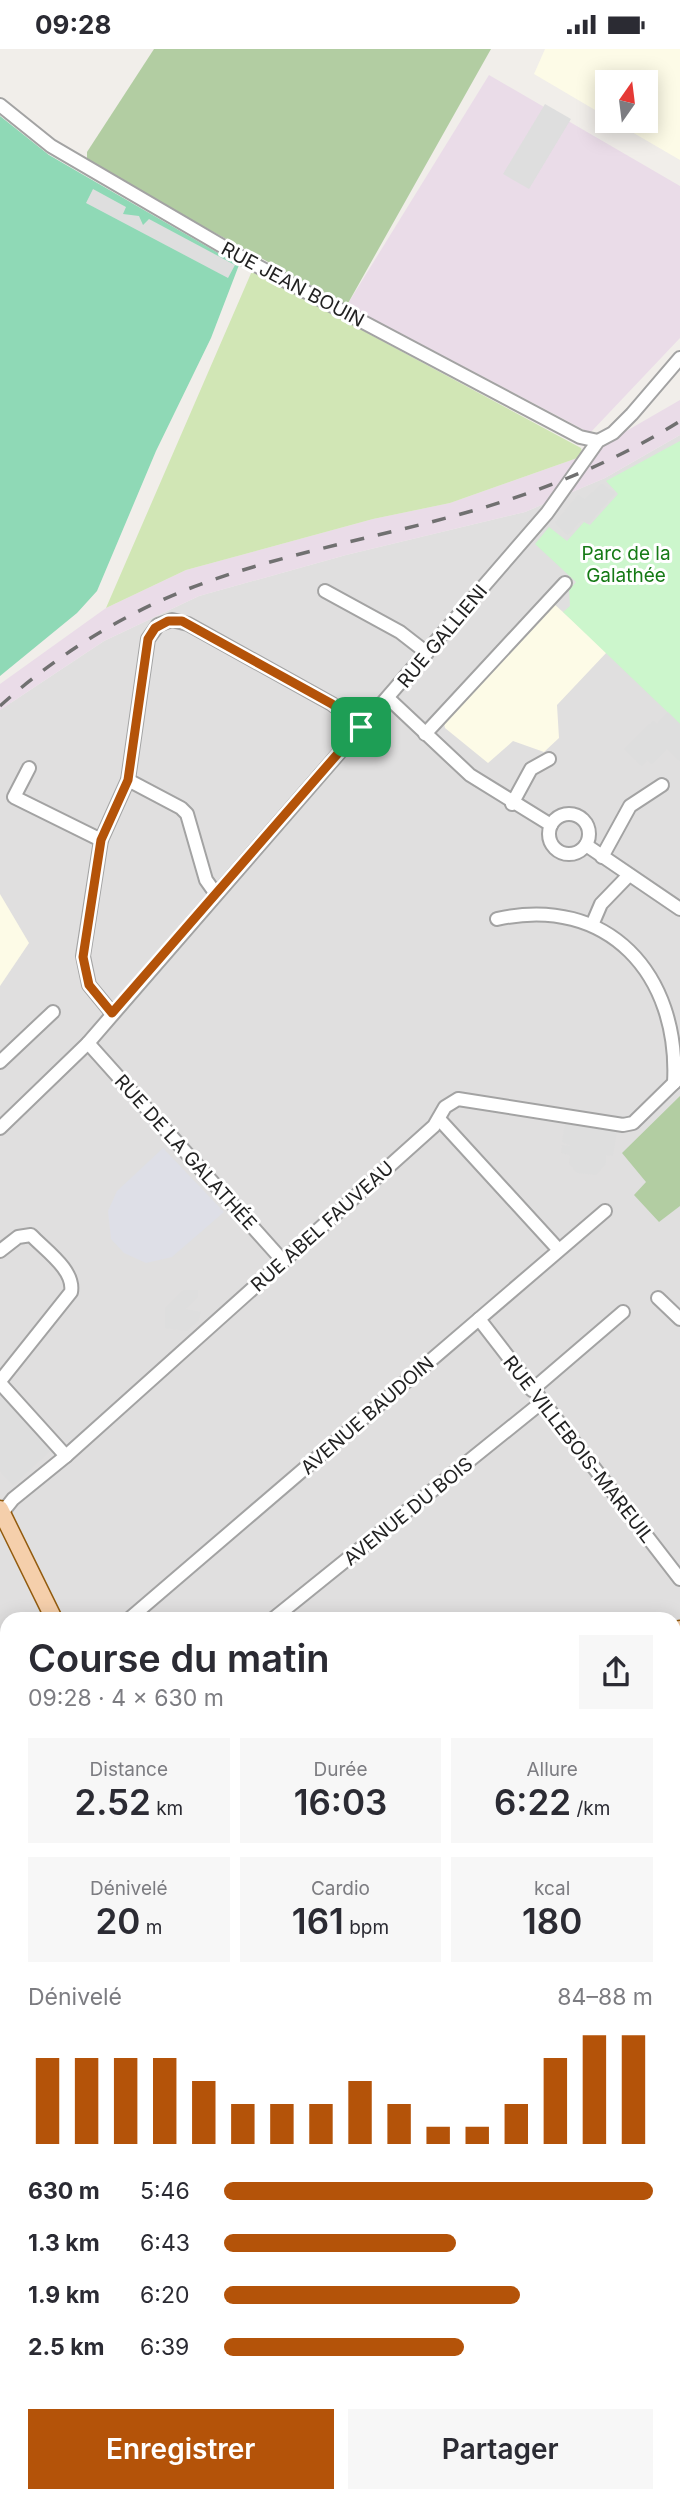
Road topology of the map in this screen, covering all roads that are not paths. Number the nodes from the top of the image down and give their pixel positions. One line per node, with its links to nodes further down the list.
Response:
1 (0, 105): 3 (street, RUE JEAN BOUIN)
2 (680, 358): 3 (street, RUE GALLIENI)
3 (598, 441): 6 (street, RUE GALLIENI)
4 (565, 583): 9 (street)
5 (326, 591): 6 (street)
6 (427, 653): 7 (street, RUE GALLIENI)
7 (388, 698): 8 (street, RUE GALLIENI); 9 (street)
8 (361, 727): 12 (street); 20 (street, RUE GALLIENI)
9 (425, 734): 14 (street)
10 (550, 759): 14 (street)
11 (29, 768): 16 (street)
12 (128, 780): 16 (street); 20 (street)
13 (662, 785): 18 (street)
14 (513, 804): 15 (street)
15 (551, 825): 17 (street); 17 (street)
16 (101, 840): 25 (street)
17 (586, 845): 18 (street)
18 (602, 857): 19 (street)
19 (629, 875): 21 (street); 23 (street)
20 (216, 894): 25 (street, RUE GALLIENI)
21 (679, 905)
22 (497, 919): 23 (street)
23 (592, 925): 28 (street)
24 (53, 1012): 27 (street)
25 (112, 1013): 26 (street, RUE GALLIENI)
26 (88, 1043): 30 (street, RUE GALLIENI); 34 (street, RUE DE LA GALATHÉE)
27 (0, 1062)
28 (677, 1080): 29 (street, RUE ABEL FAUVEAU)
29 (439, 1119): 32 (street); 34 (street, RUE ABEL FAUVEAU)
30 (0, 1128)
31 (605, 1211): 32 (street, AVENUE BAUDOIN)
32 (558, 1249): 37 (street, AVENUE BAUDOIN)
33 (0, 1251): 39 (street)
34 (283, 1261): 42 (street, RUE ABEL FAUVEAU)
35 (658, 1298): 38 (street)
36 (623, 1312): 40 (street)
37 (479, 1319): 40 (street, RUE VILLEBOIS-MAREUIL); 46 (street, AVENUE BAUDOIN)
38 (680, 1319)
39 (0, 1382): 42 (street)
40 (532, 1390): 41 (street, RUE VILLEBOIS-MAREUIL)
41 (542, 1402): 44 (street, RUE VILLEBOIS-MAREUIL); 47 (street, AVENUE DU BOIS)
42 (66, 1456): 43 (street, RUE ABEL FAUVEAU)
43 (0, 1512): 45 (main road)
44 (680, 1579)
45 (50, 1612)
46 (137, 1612)
47 (282, 1612)

